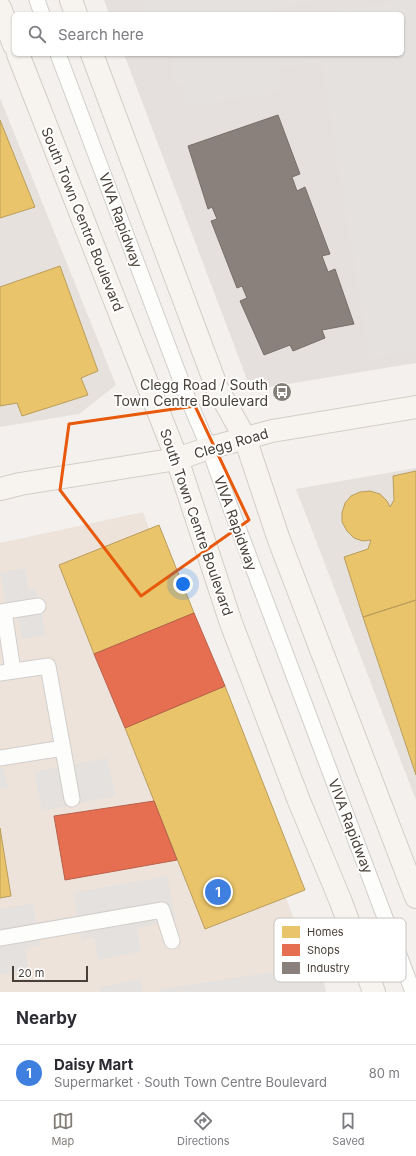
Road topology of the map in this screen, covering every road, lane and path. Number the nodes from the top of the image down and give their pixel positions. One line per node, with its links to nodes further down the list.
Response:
1 (37, 0): 4 (lane)
2 (71, 0): 5 (main road)
3 (0, 8): 6 (main road)
4 (41, 12)
5 (75, 12)
6 (12, 40)
7 (19, 56): 13 (main road, South Town Centre Boulevard)
8 (59, 56): 12 (lane, VIVA Rapidway)
9 (93, 56): 11 (main road)
10 (416, 407): 11 (main road, Clegg Road)
11 (245, 438): 12 (main road, Clegg Road); 21 (main road)
12 (209, 448): 13 (main road, Clegg Road); 23 (lane, VIVA Rapidway)
13 (177, 459): 14 (main road, Clegg Road); 22 (main road, South Town Centre Boulevard)
14 (0, 489)
15 (38, 606): 16 (lane)
16 (2, 612): 17 (lane)
17 (7, 672): 18 (lane)
18 (63, 748): 19 (lane); 20 (lane)
19 (0, 758)
20 (72, 799)
21 (416, 897)
22 (347, 918)
23 (385, 918)
24 (0, 938): 25 (lane)
25 (172, 941)
26 (406, 973): 29 (lane, VIVA Rapidway)
27 (370, 982): 28 (main road, South Town Centre Boulevard)
28 (374, 992)
29 (413, 992)

